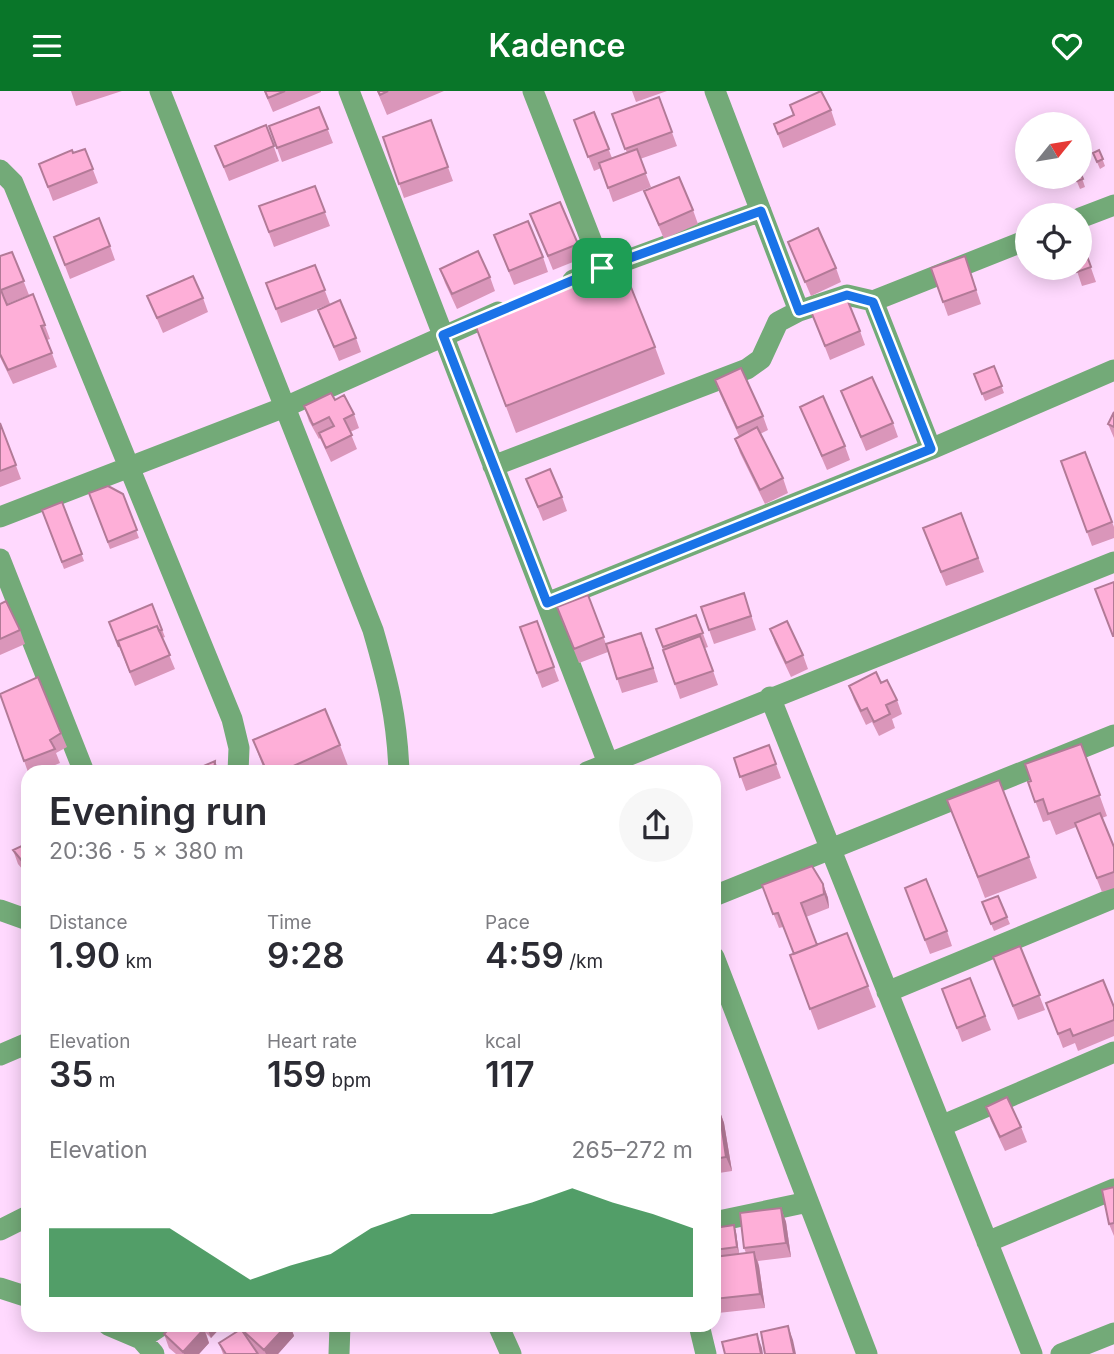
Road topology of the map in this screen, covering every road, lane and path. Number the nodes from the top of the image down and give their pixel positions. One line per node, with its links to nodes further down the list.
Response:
1 (160, 91): 17 (street)
2 (349, 91): 15 (street)
3 (533, 91): 10 (street)
4 (715, 91): 7 (street)
5 (0, 170): 19 (street)
6 (1114, 205): 8 (street)
7 (761, 211): 10 (street); 14 (street)
8 (1092, 213)
9 (1015, 245): 12 (street)
10 (602, 268): 11 (street)
11 (553, 288)
12 (873, 302): 14 (street); 18 (street)
13 (516, 304): 15 (street)
14 (799, 311): 20 (street)
15 (443, 335): 17 (street); 20 (street)
16 (1114, 370): 18 (street)
17 (285, 407): 19 (street); 30 (street)
18 (931, 449): 24 (street)
19 (129, 466): 21 (street); 29 (street)
20 (493, 466): 24 (street)
21 (0, 517)
22 (0, 559): 28 (street)
23 (1114, 562): 25 (street)
24 (547, 603): 27 (street)
25 (770, 697): 27 (street); 32 (street)
26 (1114, 735): 32 (street)
27 (608, 763): 31 (street)
28 (81, 765)
29 (238, 765)
30 (398, 765)
31 (603, 765)
32 (830, 850): 33 (street); 38 (street)
33 (721, 893)
34 (1114, 898): 38 (street)
35 (0, 910): 36 (street)
36 (21, 918)
37 (721, 975): 44 (street)
38 (887, 992): 42 (street)
39 (21, 1046): 41 (street)
40 (1114, 1052): 42 (street)
41 (0, 1055)
42 (941, 1126): 48 (street)
43 (1114, 1189): 48 (street)
44 (808, 1202): 46 (street); 61 (street)
45 (21, 1220): 47 (street)
46 (721, 1221)
47 (0, 1230)
48 (987, 1242): 62 (street)
49 (0, 1288): 50 (street)
50 (21, 1295)
51 (121, 1332): 57 (street)
52 (158, 1332): 57 (street)
53 (340, 1332): 58 (street)
54 (501, 1332): 59 (street)
55 (701, 1332): 60 (street)
56 (1114, 1333): 63 (street)
57 (148, 1347)
58 (339, 1354)
59 (511, 1354)
60 (706, 1354)
61 (867, 1354)
62 (1032, 1354)
63 (1061, 1354)

